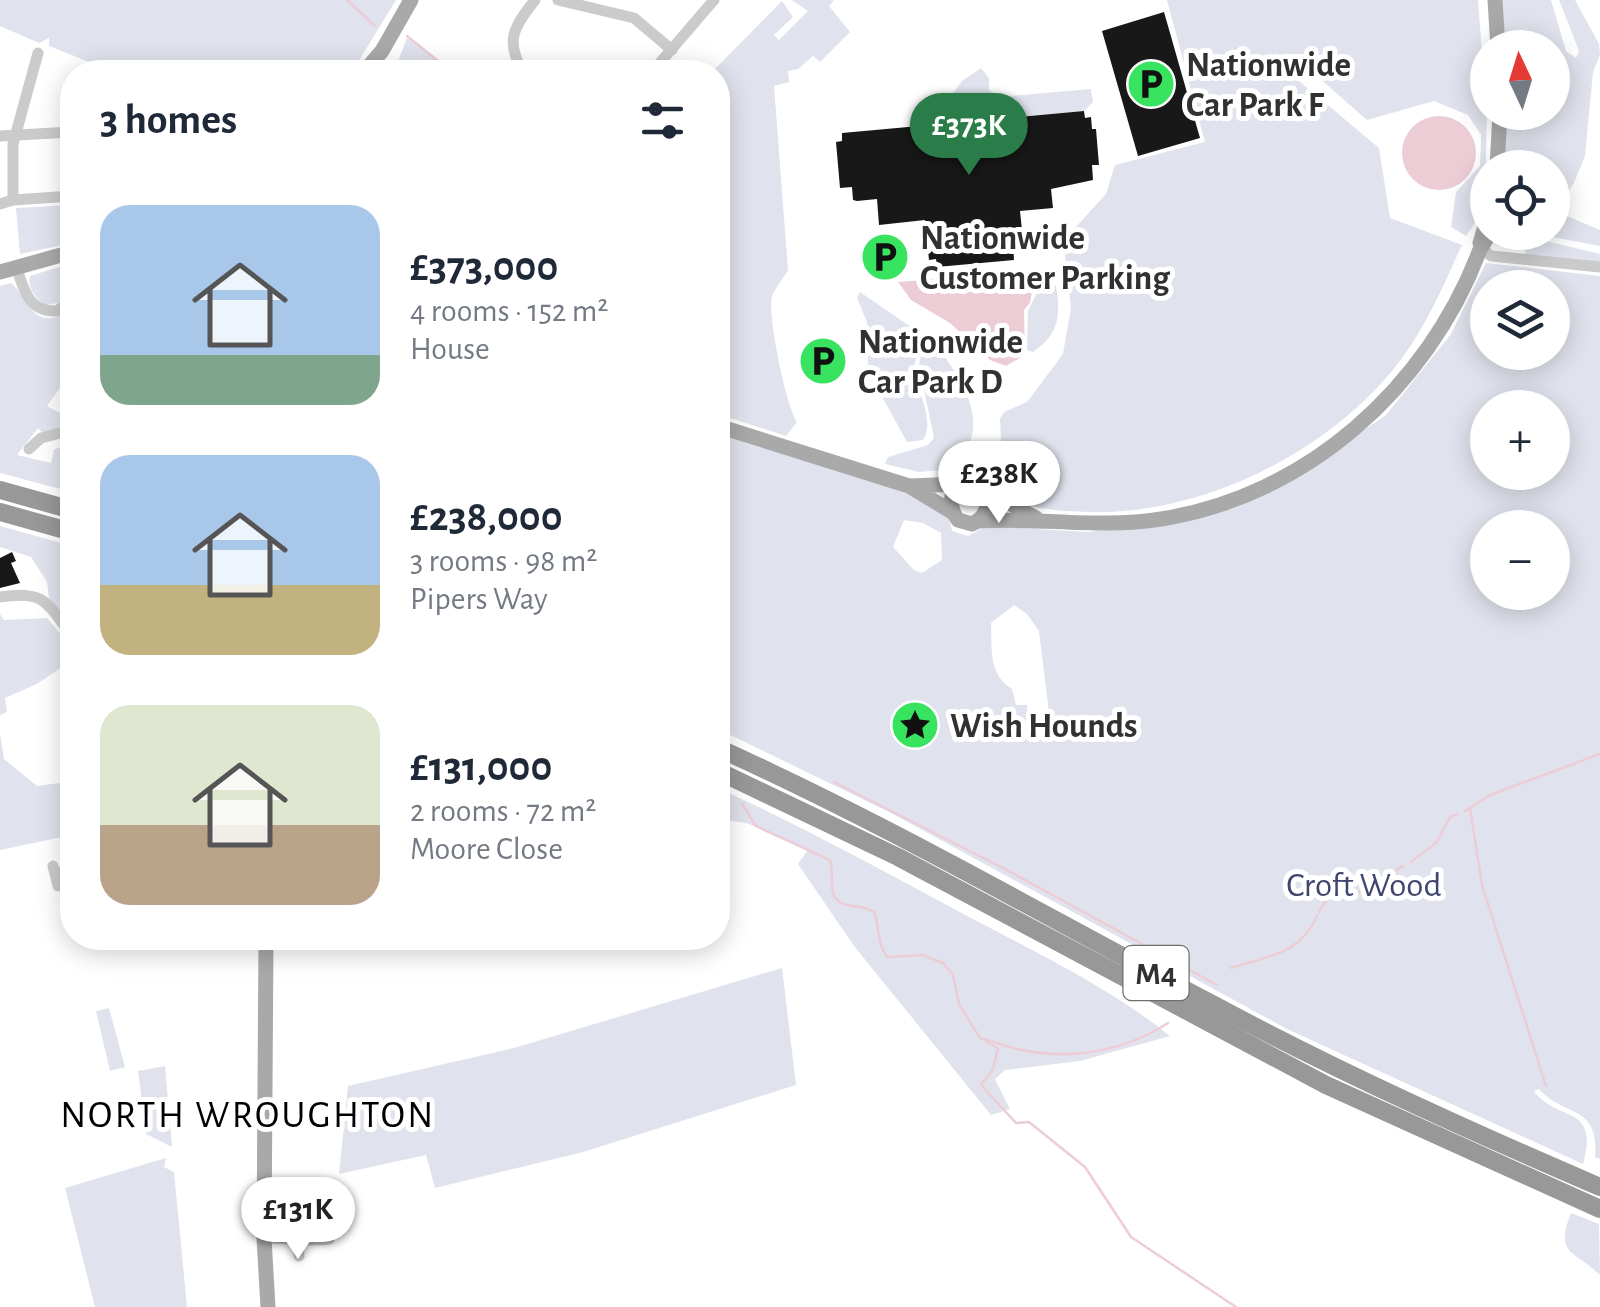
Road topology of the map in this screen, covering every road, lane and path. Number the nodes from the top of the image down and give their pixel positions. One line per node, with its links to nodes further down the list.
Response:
1 (411, 0): 9 (main road)
2 (536, 0): 10 (street)
3 (558, 0): 7 (street)
4 (714, 0): 7 (street)
5 (1496, 0): 6 (main road)
6 (1497, 30)
7 (672, 50): 11 (street)
8 (38, 53): 13 (street)
9 (382, 60)
10 (517, 60)
11 (663, 60)
12 (60, 133): 13 (street)
13 (14, 135): 14 (street); 16 (street)
14 (0, 136)
15 (60, 197): 16 (street)
16 (14, 200): 17 (street)
17 (0, 204)
18 (1481, 250): 34 (main road)
19 (1489, 250): 21 (street)
20 (60, 255): 22 (main road)
21 (1600, 267)
22 (8, 269): 23 (street)
23 (60, 309)
24 (730, 430): 28 (main road)
25 (60, 433): 26 (street)
26 (29, 449)
27 (961, 484): 28 (main road); 29 (main road); 33 (main road)
28 (909, 486): 33 (main road)
29 (984, 489): 34 (main road); 35 (main road)
30 (0, 490): 31 (highway)
31 (60, 507)
32 (0, 512): 36 (highway)
33 (952, 512): 35 (main road)
34 (1040, 520): 35 (main road)
35 (978, 521)
36 (60, 529)
37 (0, 597): 38 (street)
38 (60, 621)
39 (730, 754): 44 (highway, M4)
40 (730, 777): 45 (highway, M4)
41 (60, 874): 42 (street)
42 (55, 876)
43 (266, 950): 47 (main road)
44 (1600, 1187)
45 (1600, 1210)
46 (294, 1216): 48 (street)
47 (264, 1238): 48 (street); 51 (main road)
48 (294, 1239): 49 (street); 50 (street)
49 (328, 1239)
50 (299, 1256)
51 (268, 1307)

